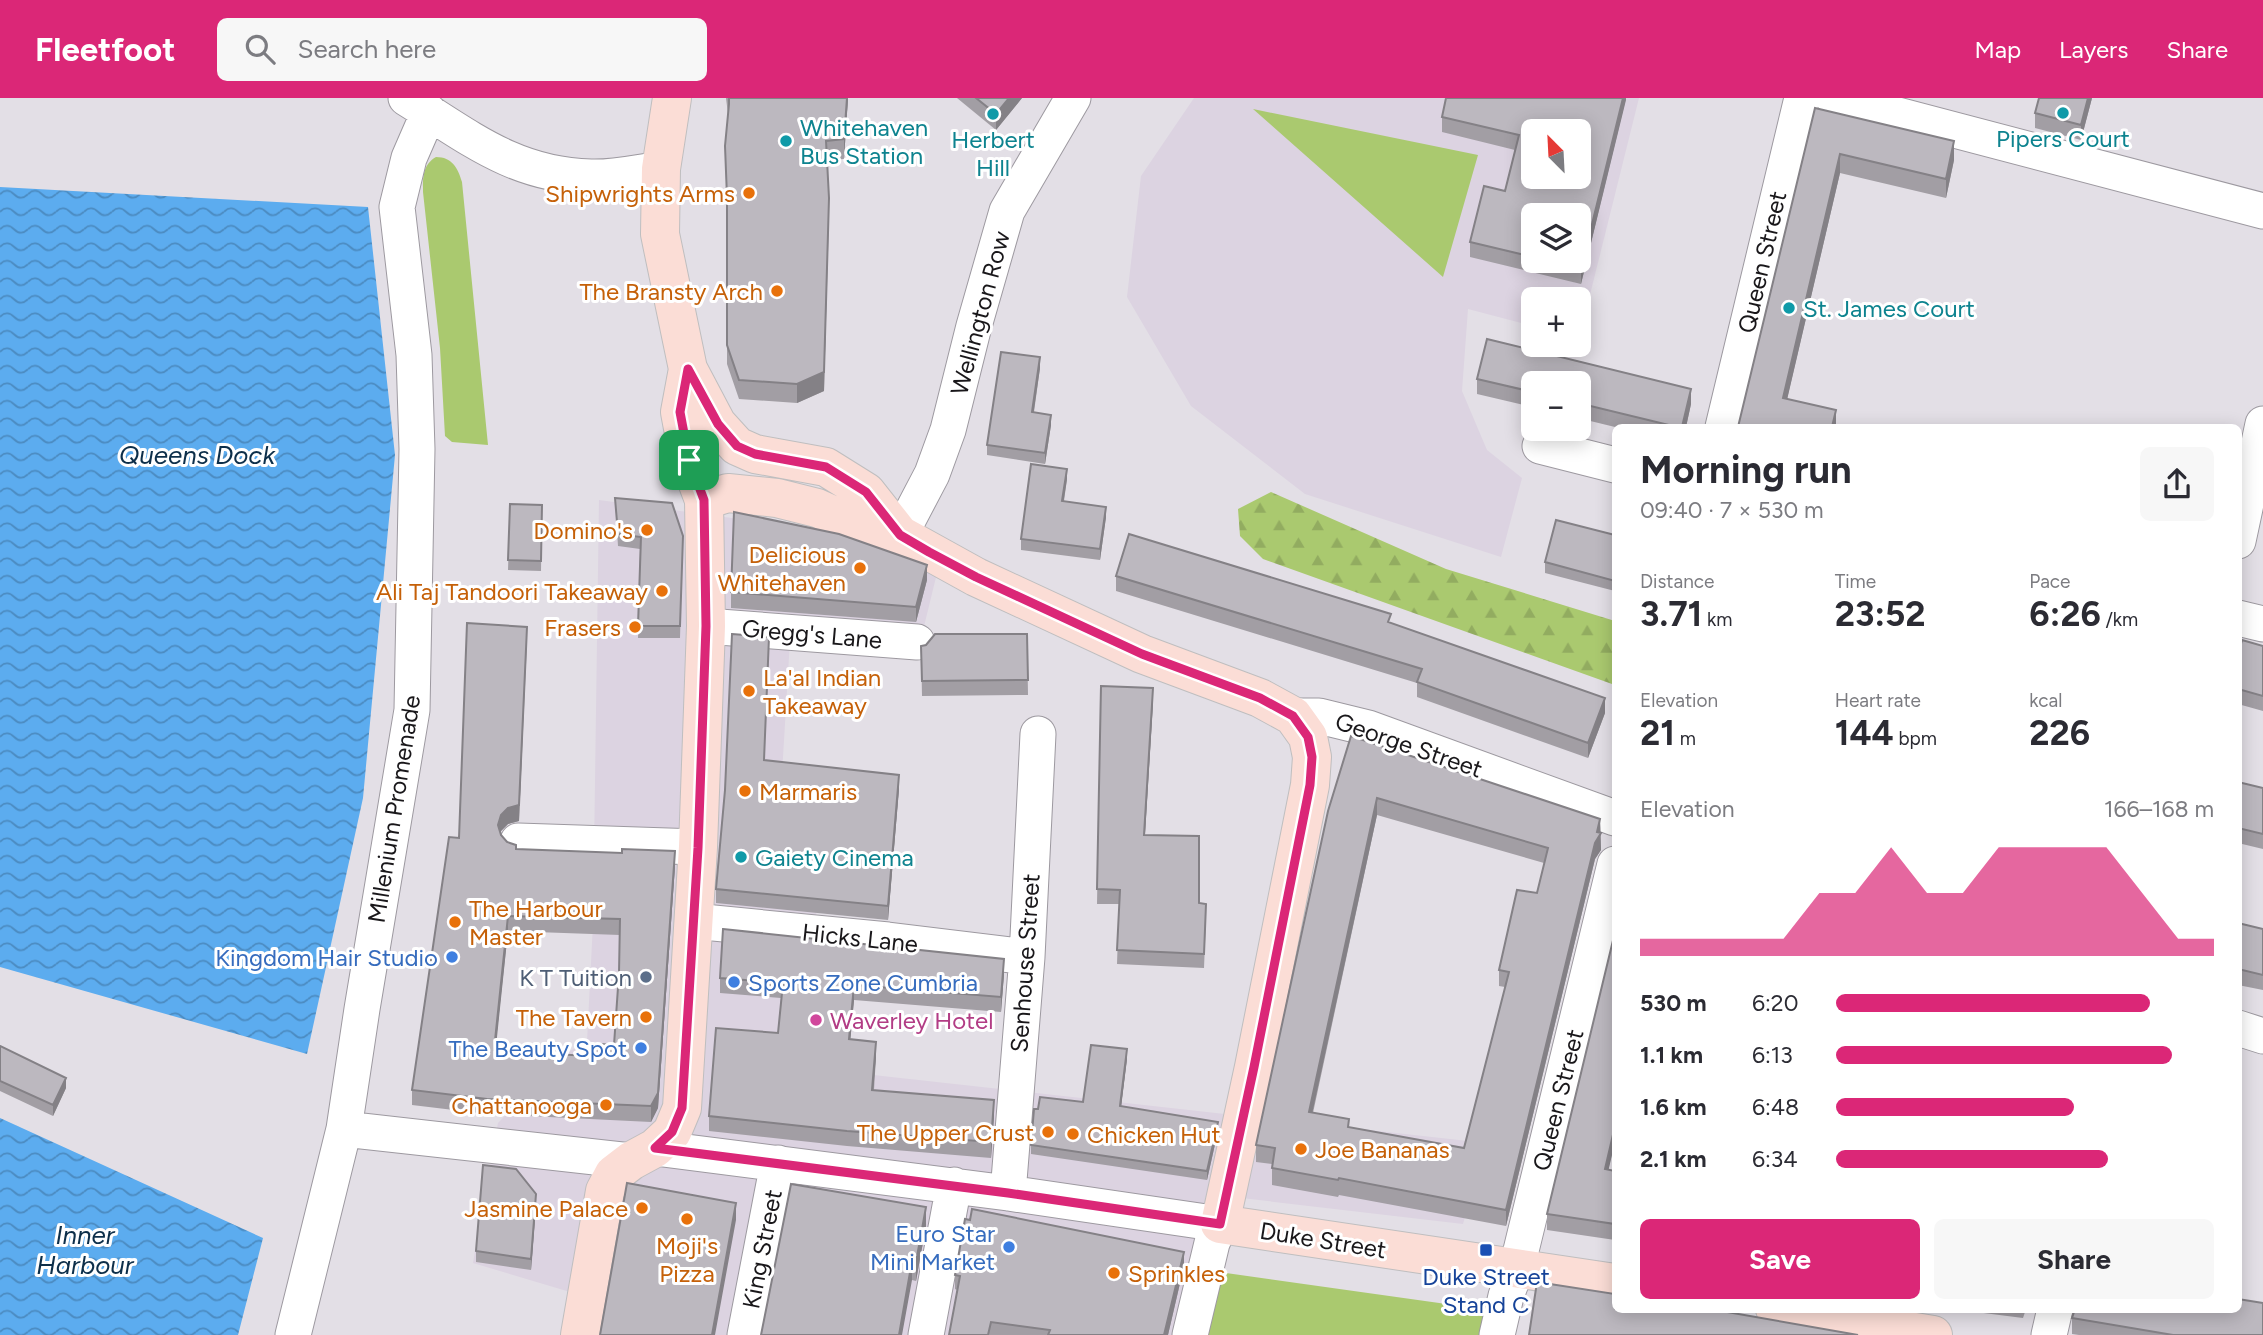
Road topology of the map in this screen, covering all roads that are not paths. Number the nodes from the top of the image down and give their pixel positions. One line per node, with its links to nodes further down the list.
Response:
1 (672, 98): 6 (main road)
2 (1073, 98): 16 (street, Wellington Row)
3 (1802, 98): 9 (street, Queen Street)
4 (1833, 98): 7 (street)
5 (418, 105): 6 (street); 31 (street, Millenium Promenade)
6 (661, 169): 8 (main road)
7 (2263, 211)
8 (688, 369): 11 (main road); 14 (main road)
9 (1724, 424)
10 (2263, 424): 15 (street)
11 (737, 446): 14 (main road); 16 (main road, George Street)
12 (1540, 446): 13 (street)
13 (1612, 464)
14 (704, 500): 16 (main road, George Street); 19 (main road)
15 (2242, 522)
16 (900, 535): 21 (main road, George Street)
17 (2242, 619): 18 (street)
18 (2263, 624)
19 (706, 626): 20 (street, Gregg's Lane); 25 (main road)
20 (917, 642)
21 (1293, 716): 23 (street, George Street); 36 (main road)
22 (1038, 734): 28 (street, Senhouse Street)
23 (1612, 817)
24 (518, 841): 25 (street)
25 (698, 848): 27 (main road)
26 (1612, 876): 37 (street, Queen Street)
27 (693, 921): 28 (street, Hicks Lane); 32 (main road)
28 (1027, 957): 35 (street, Senhouse Street)
29 (2242, 1029): 30 (street)
30 (2263, 1036)
31 (344, 1129): 32 (street, Duke Street); 41 (street, Millenium Promenade)
32 (643, 1154): 33 (street, Duke Street); 42 (main road)
33 (778, 1163): 34 (street, Duke Street); 43 (street, King Street)
34 (954, 1185): 35 (street, Duke Street); 44 (street)
35 (1008, 1193): 36 (street, Duke Street)
36 (1220, 1224): 37 (main road, Duke Street); 45 (street)
37 (1517, 1267): 38 (main road, Duke Street); 46 (street, Queen Street)
38 (1612, 1283)
39 (1799, 1313): 47 (main road)
40 (2054, 1313): 48 (street)
41 (293, 1335)
42 (580, 1335)
43 (745, 1335)
44 (926, 1335)
45 (1189, 1335)
46 (1497, 1335)
47 (1933, 1335)
48 (2049, 1335)

